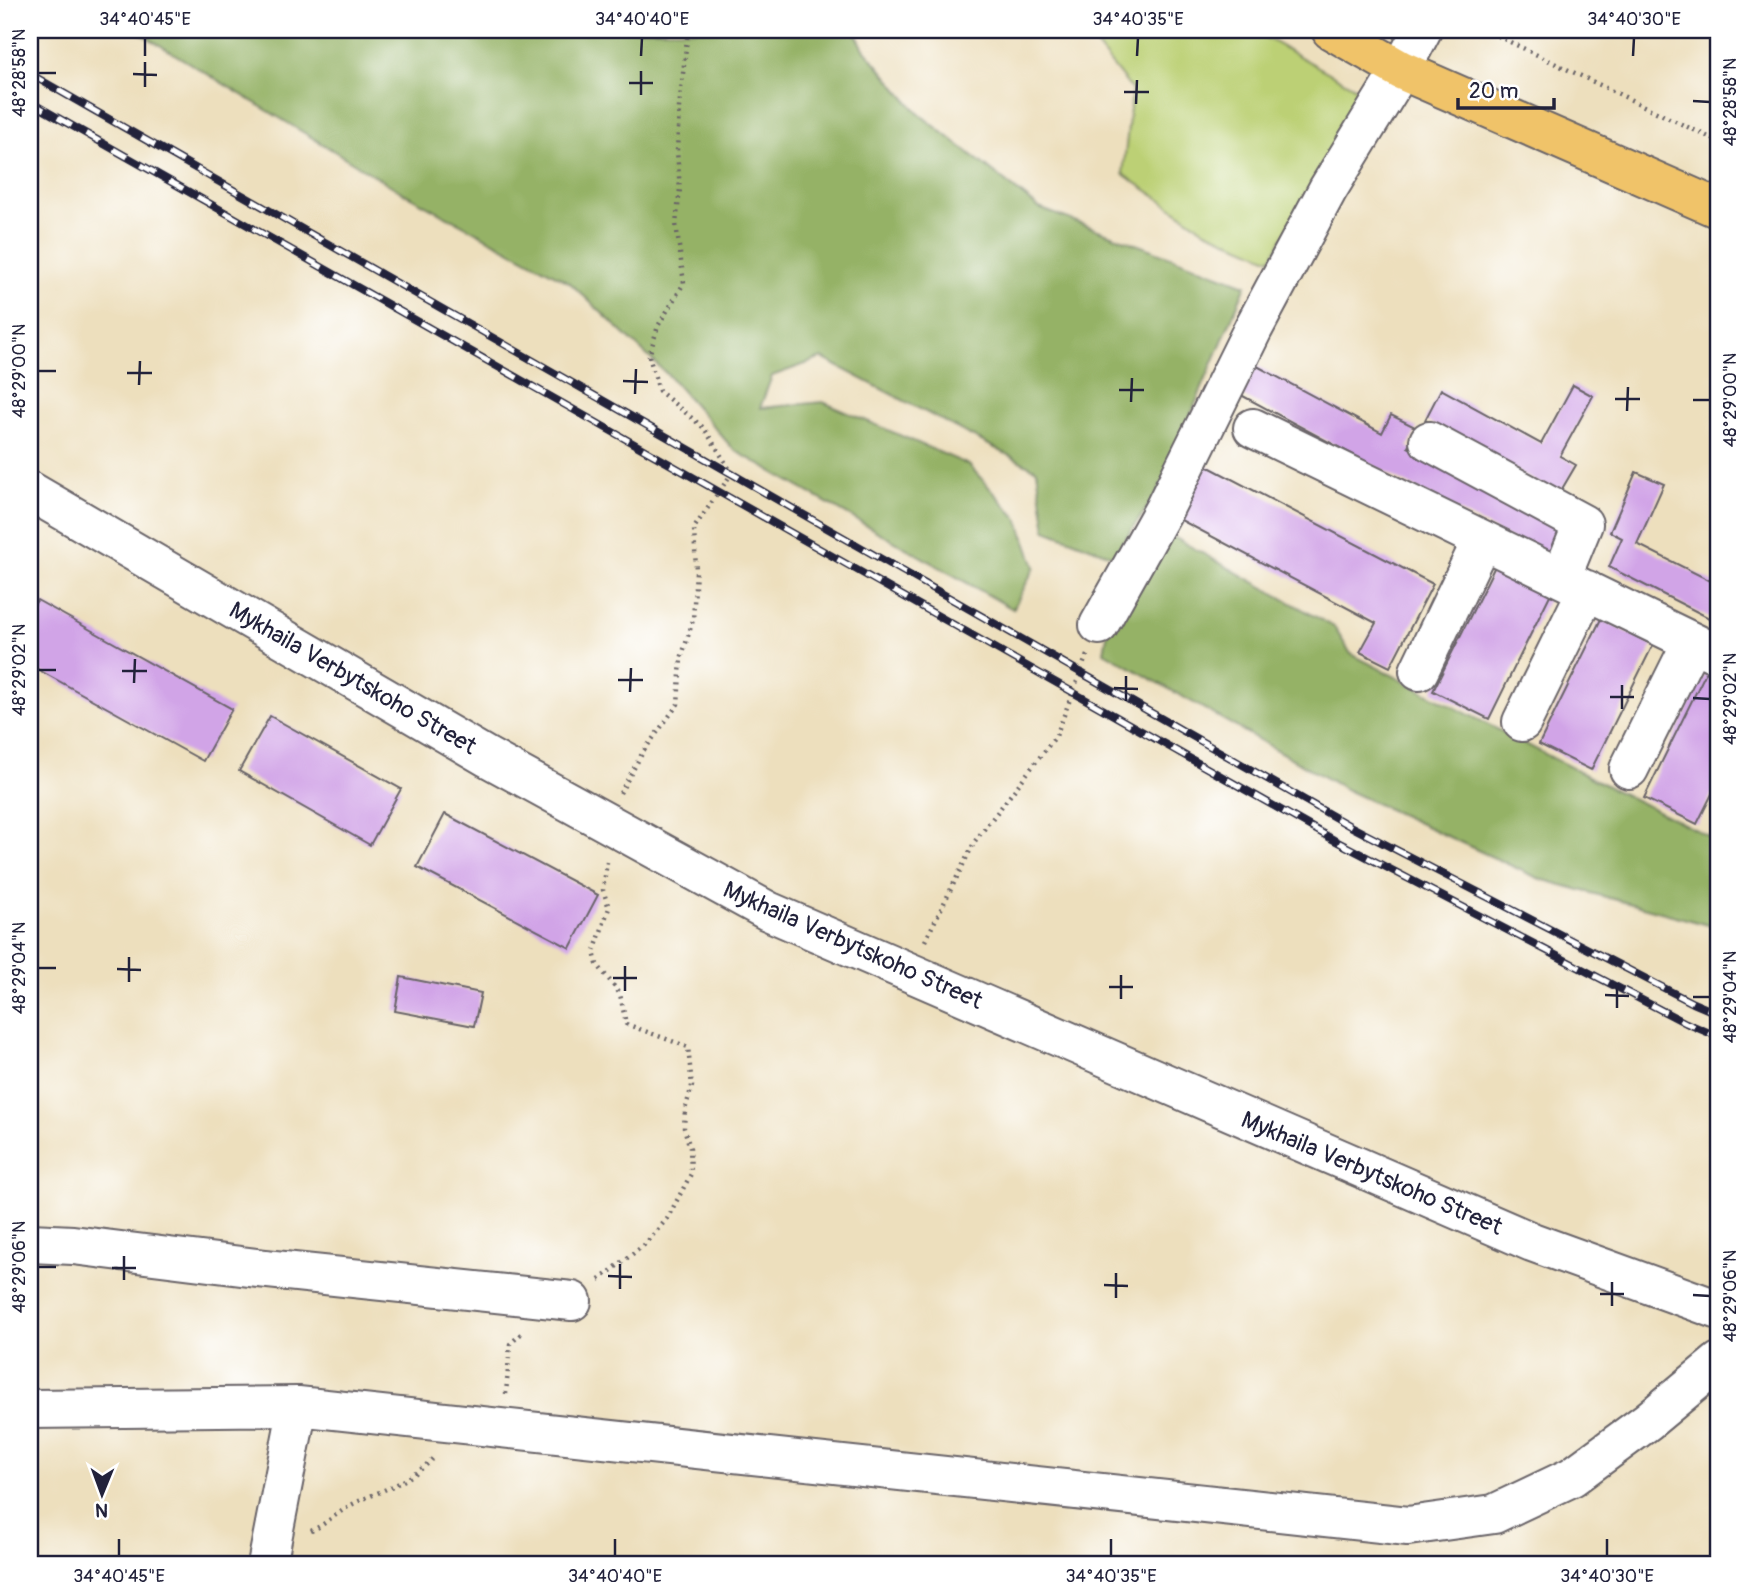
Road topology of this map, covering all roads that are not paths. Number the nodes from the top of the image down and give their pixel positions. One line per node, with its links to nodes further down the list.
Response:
1 (1331, 30): 3 (main road)
2 (1422, 30): 3 (street)
3 (1401, 70): 4 (main road); 10 (street)
4 (1719, 209)
5 (1253, 428): 8 (street)
6 (1429, 441): 9 (street)
7 (30, 491): 17 (street, Mykhaila Verbytskoho Street)
8 (1482, 540): 9 (street); 12 (street)
9 (1574, 584): 11 (street); 13 (street)
10 (1099, 625)
11 (1705, 648): 14 (street)
12 (1419, 671)
13 (1522, 722)
14 (1629, 769)
15 (30, 1243): 16 (street)
16 (572, 1301)
17 (1719, 1310)
18 (1719, 1362): 19 (street)
19 (298, 1406): 20 (street); 21 (street)
20 (30, 1409)
21 (267, 1565)

